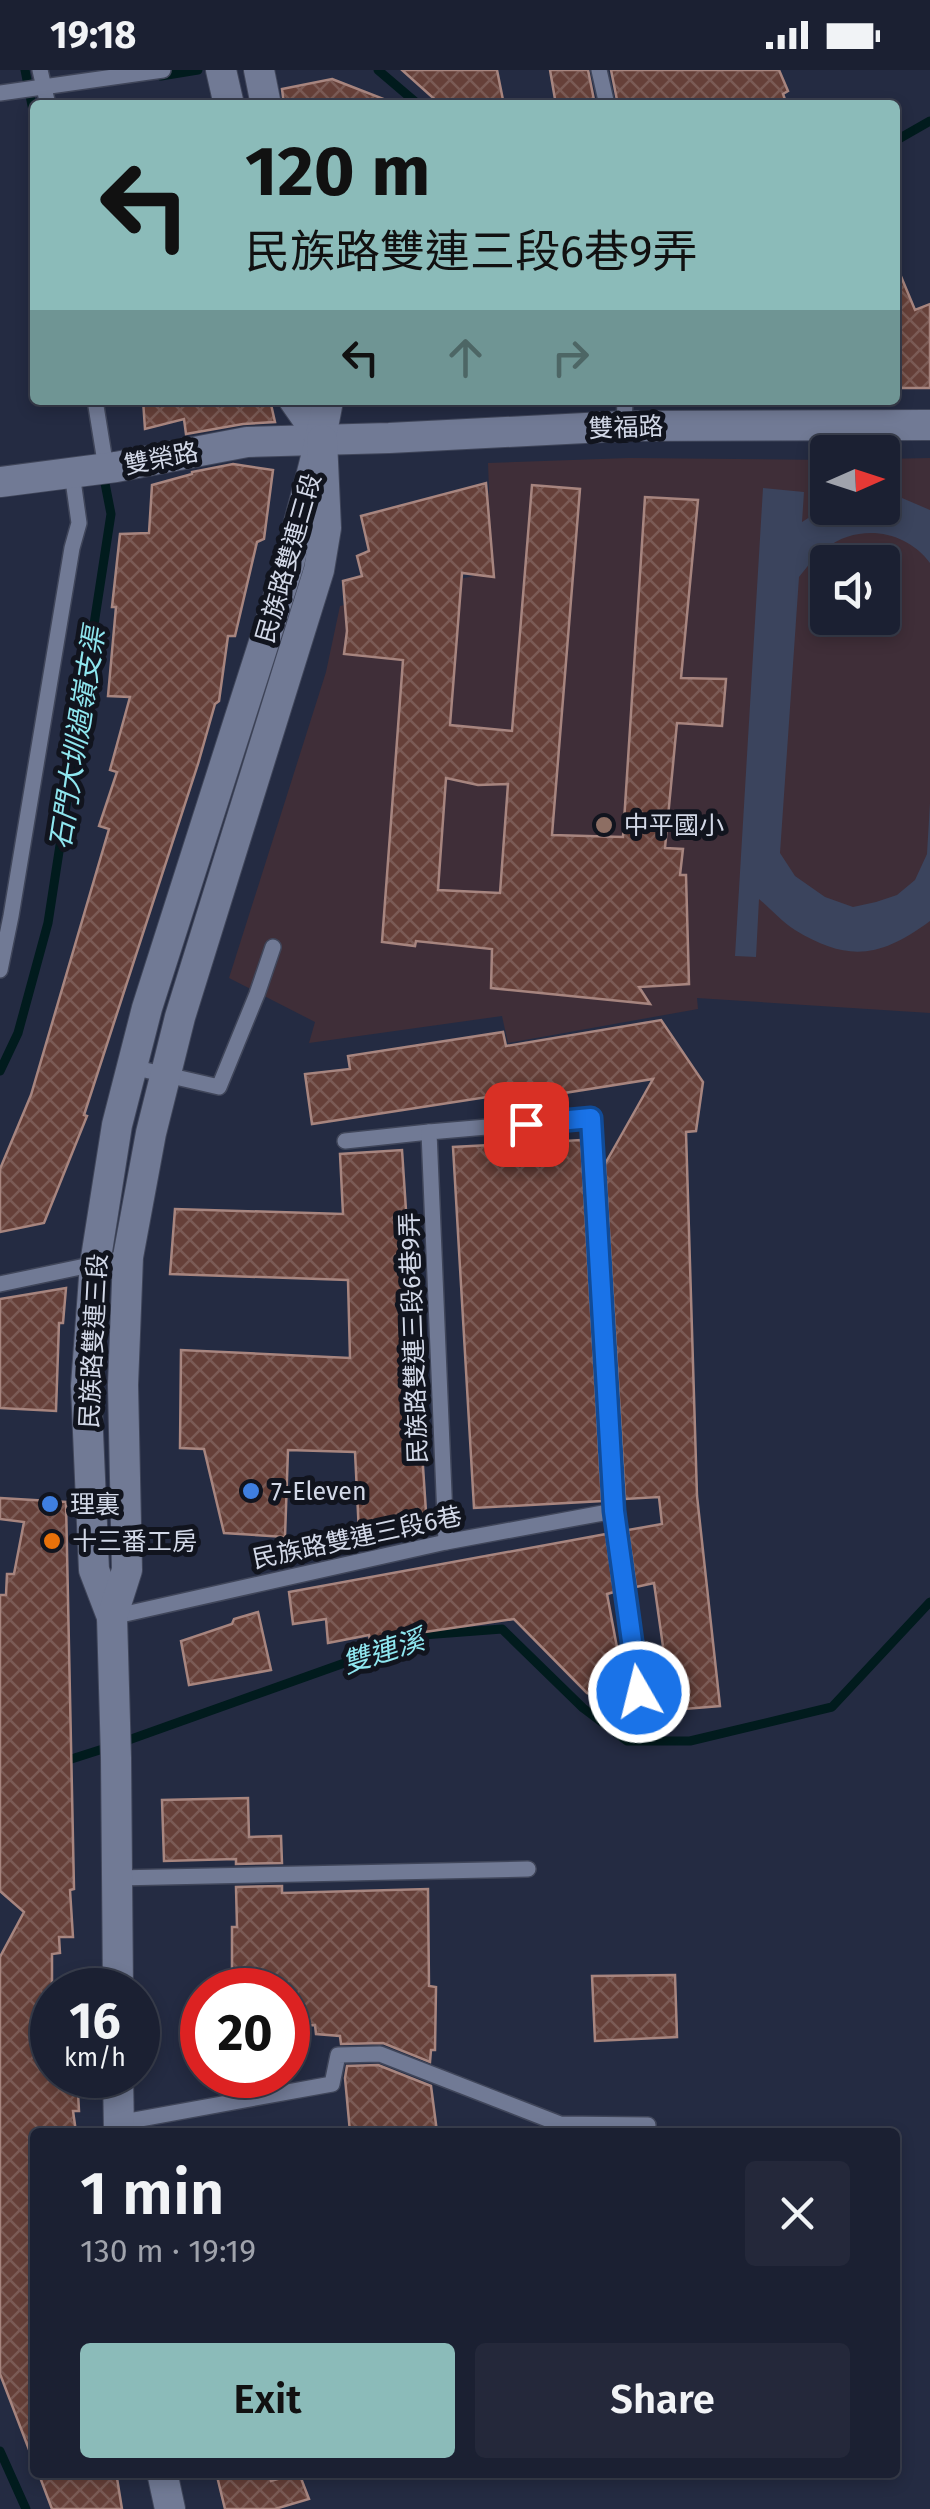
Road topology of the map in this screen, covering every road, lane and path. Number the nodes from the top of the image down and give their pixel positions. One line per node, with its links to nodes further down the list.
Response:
1 (40, 70): 6 (lane)
2 (164, 70): 6 (lane)
3 (221, 70): 9 (main road)
4 (259, 70): 10 (main road)
5 (599, 70): 11 (lane)
6 (45, 87): 7 (lane); 8 (lane)
7 (0, 93)
8 (47, 100)
9 (228, 100)
10 (265, 100)
11 (606, 100)
12 (96, 405): 18 (lane)
13 (298, 405): 17 (main road)
14 (327, 405): 17 (main road)
15 (625, 413): 16 (main road, 雙福路); 17 (main road, 雙福路)
16 (930, 425)
17 (322, 440): 18 (main road, 雙榮路); 23 (main road, 民族路雙連三段); 24 (main road, 民族路雙連三段)
18 (106, 468): 19 (main road, 雙榮路)
19 (72, 473): 20 (main road, 雙榮路); 22 (lane)
20 (0, 482)
21 (273, 947): 24 (lane)
22 (0, 970)
23 (132, 1067): 24 (lane); 28 (main road, 民族路雙連三段)
24 (165, 1074): 27 (main road, 民族路雙連三段)
25 (429, 1132): 26 (lane); 30 (lane); 31 (lane, 民族路雙連三段6巷9弄)
26 (345, 1141)
27 (128, 1256): 28 (lane); 32 (main road, 民族路雙連三段)
28 (94, 1264): 29 (lane); 32 (main road, 民族路雙連三段)
29 (0, 1284)
30 (614, 1511): 31 (lane, 民族路雙連三段6巷); 33 (lane)
31 (446, 1542): 32 (lane, 民族路雙連三段6巷)
32 (112, 1617): 35 (main road, 民族路雙連三段)
33 (639, 1692)
34 (528, 1868): 35 (lane)
35 (117, 1878): 36 (main road, 民族路雙連三段)
36 (118, 1968)
37 (118, 2098): 39 (main road)
38 (648, 2124): 39 (lane)
39 (119, 2128)
40 (163, 2478): 41 (main road)
41 (170, 2509)

